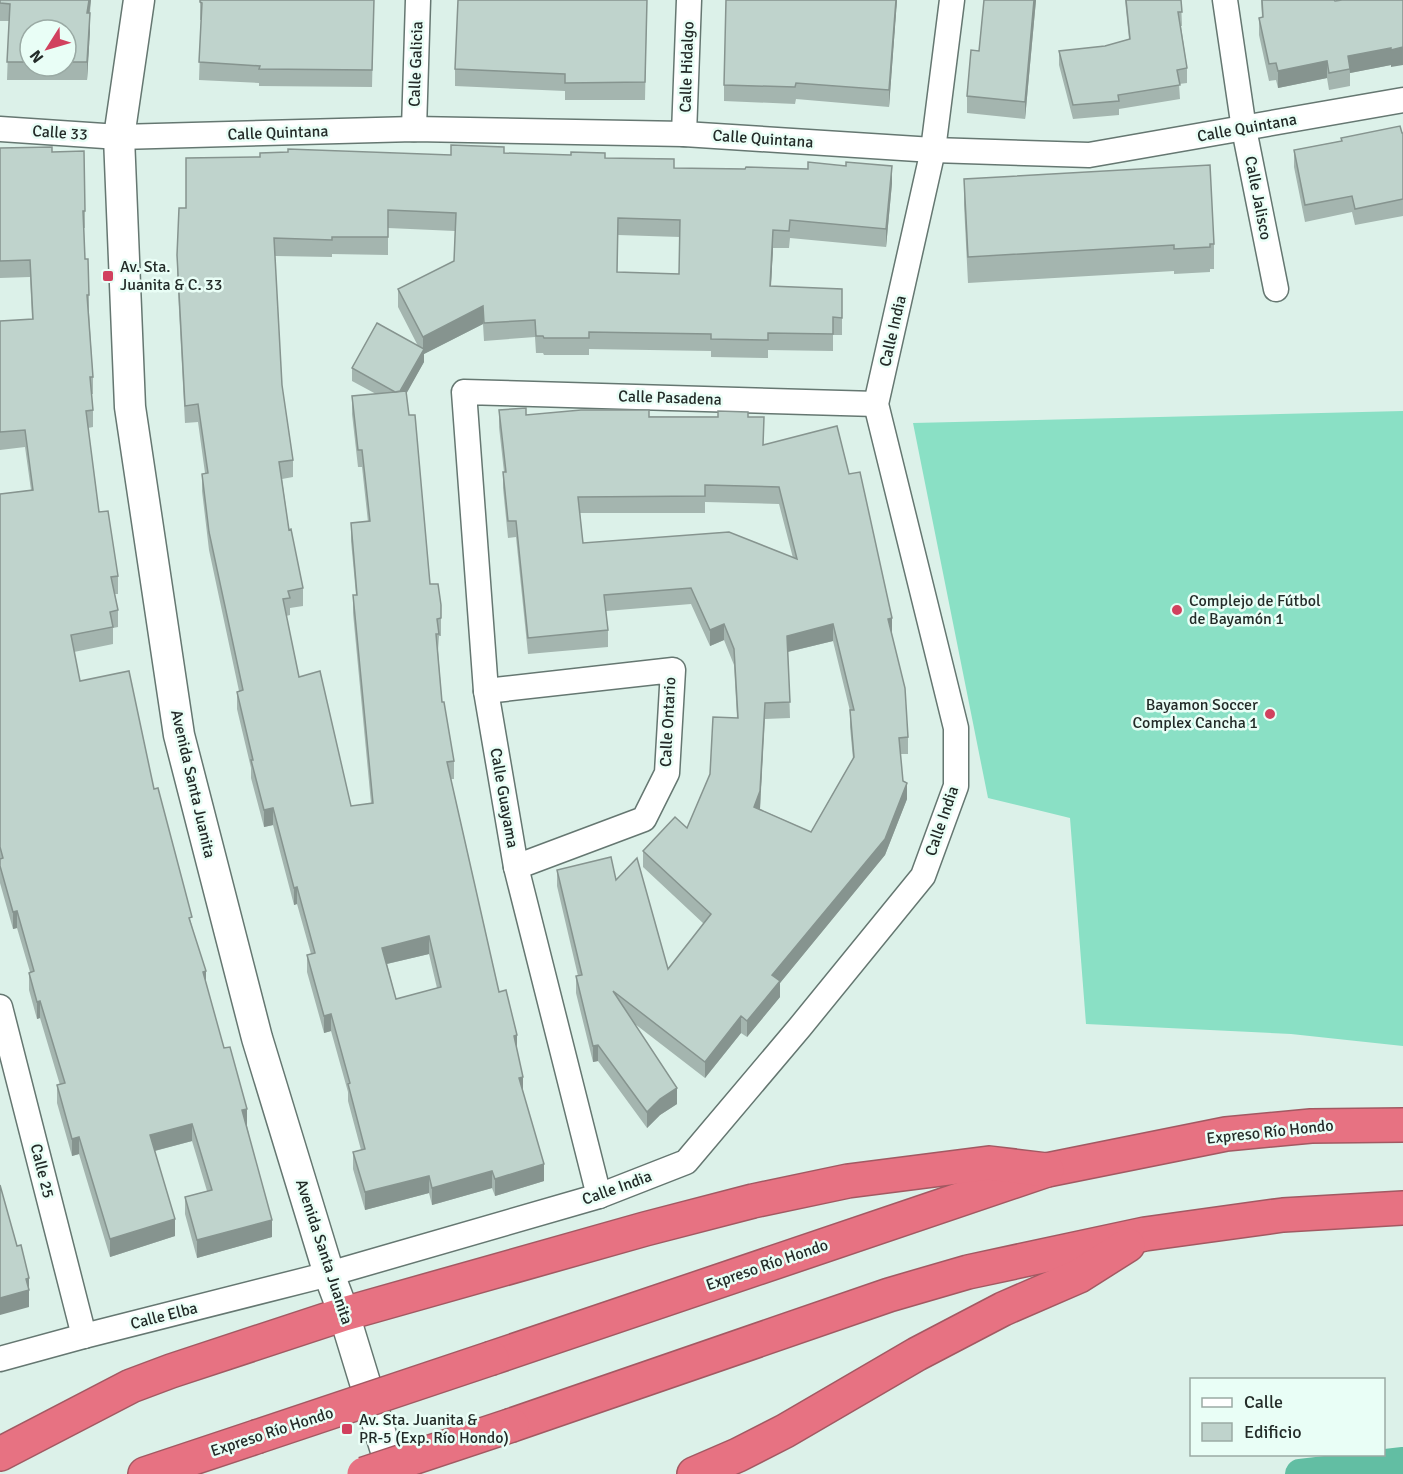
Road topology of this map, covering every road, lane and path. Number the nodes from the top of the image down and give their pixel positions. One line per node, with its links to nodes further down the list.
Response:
1 (140, 0): 11 (street, Avenida Santa Juanita)
2 (418, 0): 8 (street, Calle Galicia)
3 (689, 0): 10 (street, Calle Hidalgo)
4 (951, 0): 12 (street, Calle India)
5 (1225, 0): 9 (street, Calle Jalisco)
6 (1403, 100): 9 (street, Calle Quintana)
7 (0, 129): 11 (street, Calle 33)
8 (414, 129): 10 (street, Calle Quintana); 11 (street, Calle Quintana)
9 (1244, 129): 12 (street, Calle Quintana); 13 (street, Calle Jalisco)
10 (684, 134): 12 (street, Calle Quintana)
11 (119, 137): 24 (street, Avenida Santa Juanita)
12 (933, 150): 15 (street, Calle India)
13 (1276, 290)
14 (464, 392): 15 (street, Calle Pasadena); 16 (street, Calle Guayama)
15 (876, 404): 21 (street, Calle India)
16 (486, 691): 17 (street, Calle Guayama); 17 (street, Calle Ontario)
17 (516, 867): 21 (street, Calle Guayama)
18 (0, 1007): 26 (street, Calle 25)
19 (1403, 1125): 20 (highway, Expreso Río Hondo)
20 (1047, 1170): 25 (highway); 29 (highway, Expreso Río Hondo, bridge)
21 (599, 1196): 24 (street, Calle India)
22 (1403, 1208): 23 (highway)
23 (1145, 1234): 30 (highway, bridge); 32 (highway)
24 (329, 1274): 25 (street, Avenida Santa Juanita); 26 (street, Calle Elba)
25 (344, 1314): 28 (highway); 31 (street, Avenida Santa Juanita)
26 (84, 1336): 27 (street, Calle Elba)
27 (0, 1359)
28 (0, 1454)
29 (145, 1474)
30 (364, 1474)
31 (393, 1474)
32 (694, 1474)

